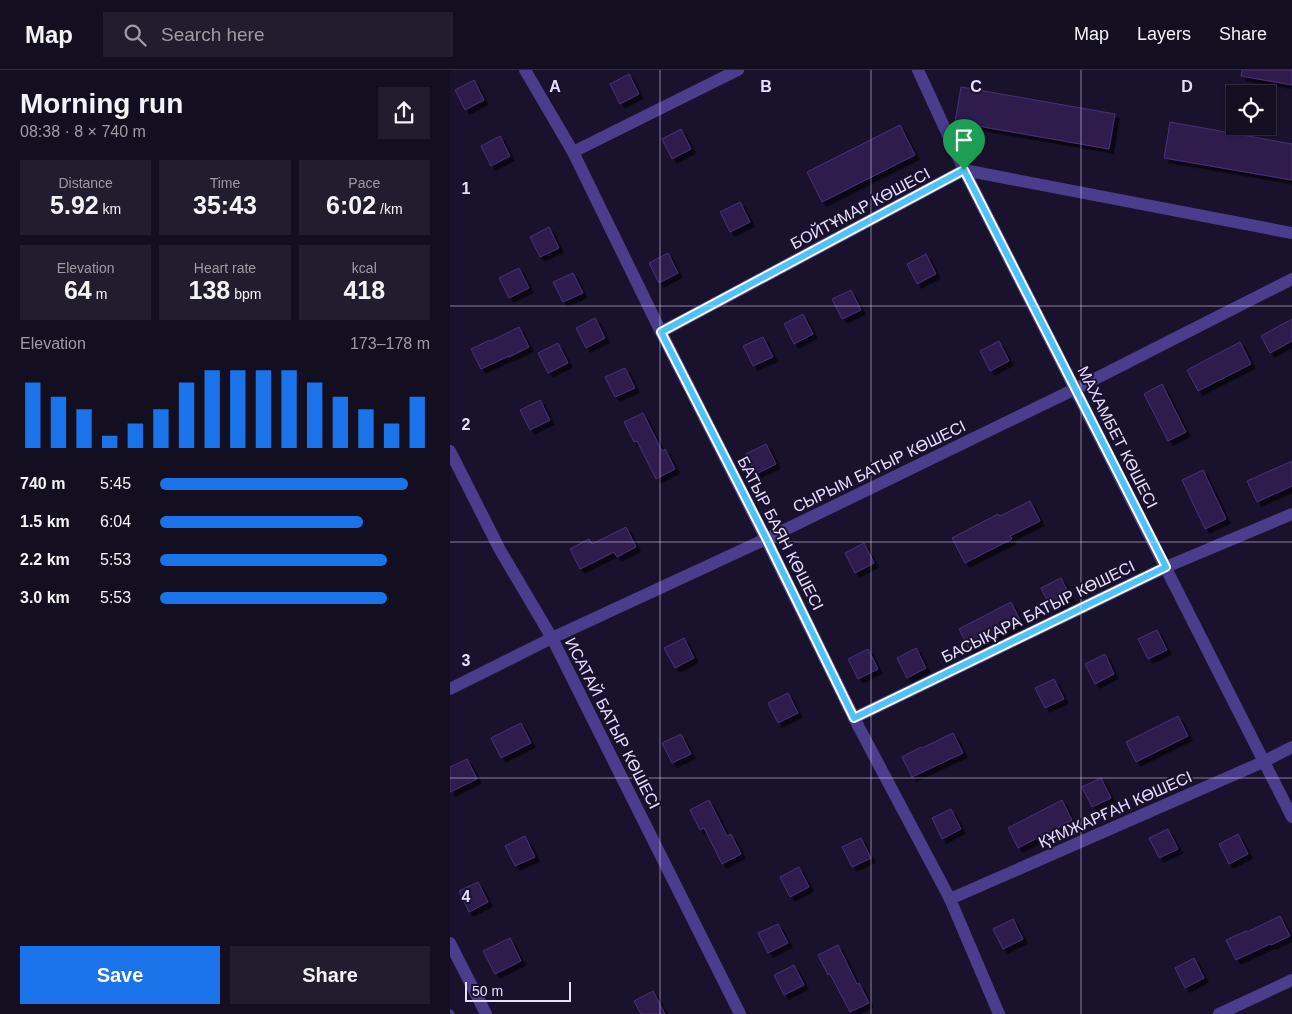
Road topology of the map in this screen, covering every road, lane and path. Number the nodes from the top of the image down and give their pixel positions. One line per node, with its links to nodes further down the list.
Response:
1 (525, 70): 4 (street, БАТЫР БАЯН КӨШЕСІ)
2 (738, 70): 4 (street)
3 (918, 70): 5 (street, МАХАМБЕТ КӨШЕСІ)
4 (573, 152): 8 (street, БАТЫР БАЯН КӨШЕСІ)
5 (964, 170): 6 (street); 8 (street, БОЙТҰМАР КӨШЕСІ); 9 (street, МАХАМБЕТ КӨШЕСІ)
6 (1292, 233)
7 (1292, 278): 9 (street, СЫРЫМ БАТЫР КӨШЕСІ)
8 (661, 332): 12 (street, БАТЫР БАЯН КӨШЕСІ)
9 (1075, 389): 12 (street, СЫРЫМ БАТЫР КӨШЕСІ); 13 (street, МАХАМБЕТ КӨШЕСІ)
10 (450, 451): 14 (street, ИСАТАЙ БАТЫР КӨШЕСІ)
11 (1292, 514): 13 (street, БАСЫҚАРА БАТЫР КӨШЕСІ)
12 (766, 538): 14 (street, СЫРЫМ БАТЫР КӨШЕСІ); 16 (street, БАТЫР БАЯН КӨШЕСІ)
13 (1166, 567): 16 (street, БАСЫҚАРА БАТЫР КӨШЕСІ); 18 (street, МАХАМБЕТ КӨШЕСІ)
14 (552, 638): 15 (street, СЫРЫМ БАТЫР КӨШЕСІ); 24 (street, ИСАТАЙ БАТЫР КӨШЕСІ)
15 (450, 689)
16 (854, 718): 20 (street, БАТЫР БАЯН КӨШЕСІ)
17 (1292, 747): 18 (street, ҚҰМЖАРҒАН КӨШЕСІ)
18 (1263, 762): 19 (street, МАХАМБЕТ КӨШЕСІ); 20 (street, ҚҰМЖАРҒАН КӨШЕСІ)
19 (1292, 817)
20 (950, 900): 25 (street, БАТЫР БАЯН КӨШЕСІ)
21 (450, 943): 23 (street)
22 (1292, 980): 26 (street)
23 (486, 1014)
24 (740, 1014)
25 (999, 1014)
26 (1219, 1014)

